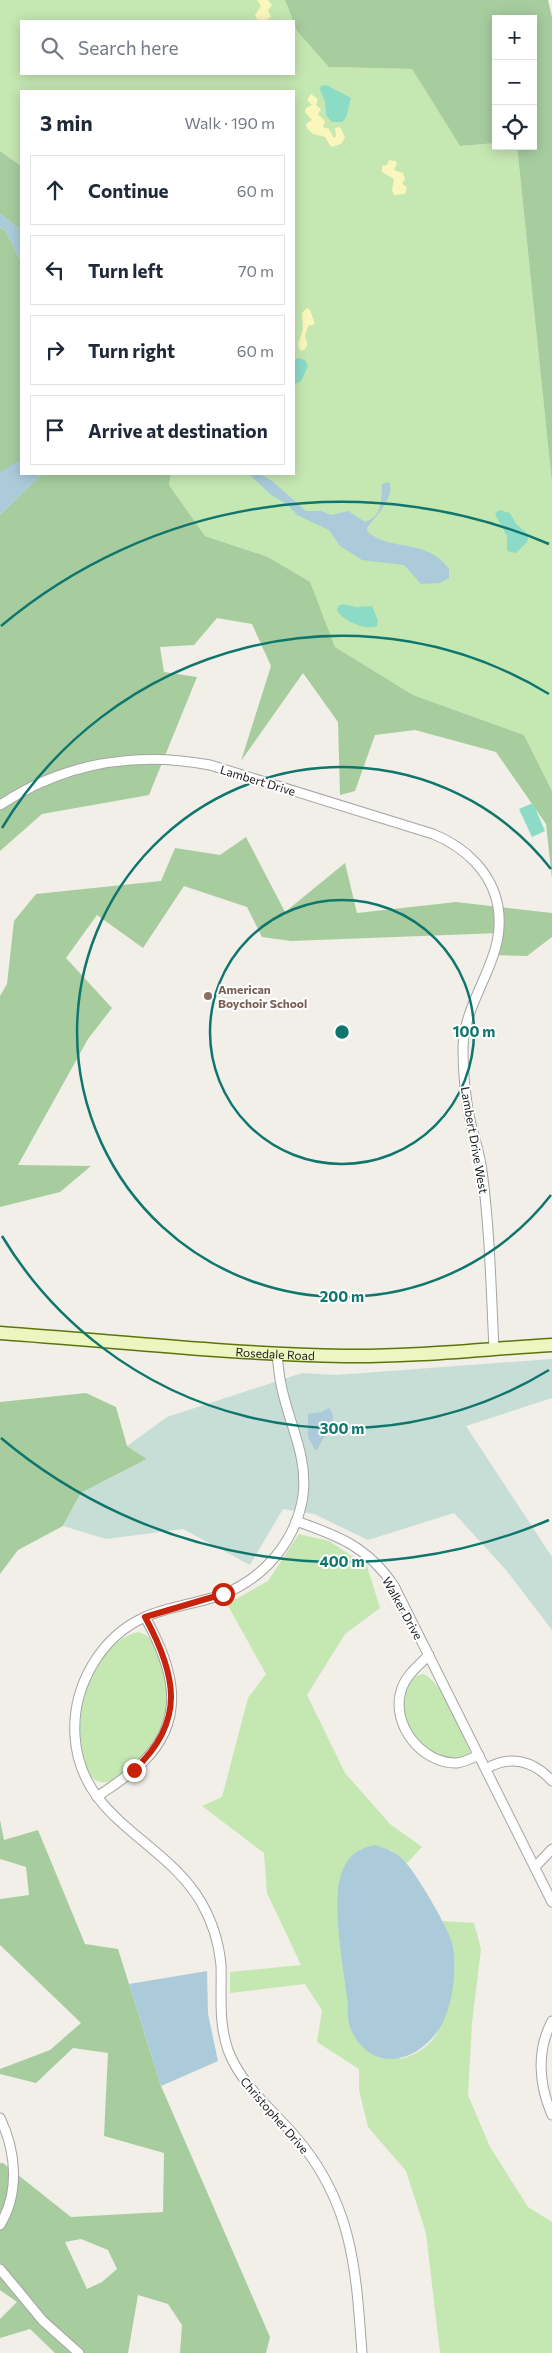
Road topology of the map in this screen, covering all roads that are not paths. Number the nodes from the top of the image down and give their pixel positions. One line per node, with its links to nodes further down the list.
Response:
1 (0, 805): 2 (street, Lambert Drive)
2 (416, 829): 5 (street, Lambert Drive West)
3 (0, 1333): 6 (street, Rosedale Road)
4 (552, 1345): 5 (street, Rosedale Road)
5 (494, 1349): 6 (street, Rosedale Road)
6 (277, 1353): 7 (street, Christopher Drive)
7 (296, 1521): 8 (street, Christopher Drive); 9 (street, Walker Drive)
8 (145, 1617): 13 (street, Christopher Drive); 13 (street)
9 (429, 1655): 10 (street, Walker Drive); 10 (street)
10 (479, 1755): 11 (street, Walker Drive)
11 (486, 1769): 12 (street); 15 (street, Walker Drive)
12 (552, 1781)
13 (97, 1797): 23 (street, Christopher Drive)
14 (552, 1849): 15 (street)
15 (535, 1867): 16 (street, Walker Drive)
16 (552, 1902)
17 (552, 2021): 18 (street)
18 (552, 2115)
19 (0, 2118): 20 (street)
20 (0, 2225)
21 (0, 2270): 22 (street)
22 (79, 2353)
23 (362, 2353)

